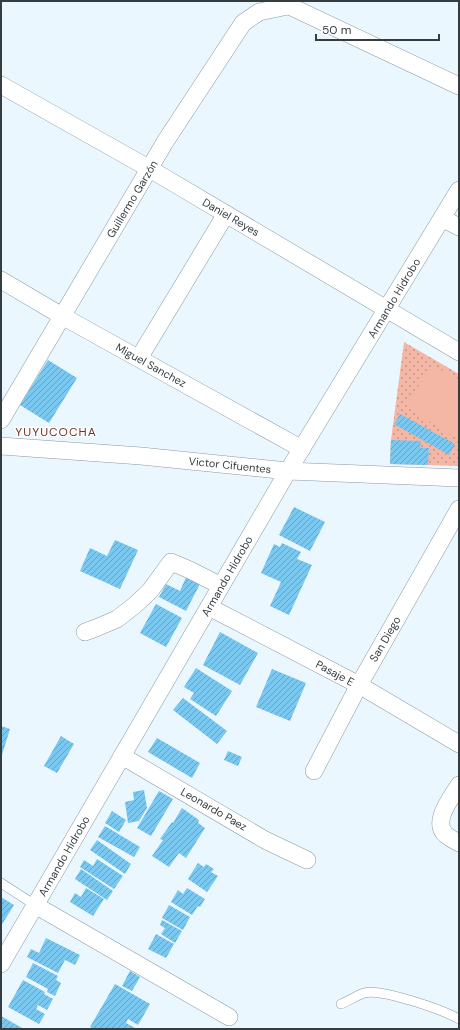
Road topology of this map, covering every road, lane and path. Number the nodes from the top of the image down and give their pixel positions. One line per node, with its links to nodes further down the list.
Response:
1 (284, 3): 3 (street); 4 (street, Guillermo Garzón)
2 (1, 85): 4 (street, Daniel Reyes)
3 (459, 86)
4 (150, 169): 6 (street, Daniel Reyes); 11 (street, Guillermo Garzón)
5 (459, 190): 7 (street, Armando Hidrobo)
6 (226, 214): 10 (street, Daniel Reyes); 13 (street)
7 (442, 218): 8 (street); 10 (street, Armando Hidrobo)
8 (459, 227)
9 (1, 280): 11 (street, Miguel Sanchez)
10 (387, 309): 12 (street, Daniel Reyes); 16 (street, Armando Hidrobo)
11 (62, 316): 13 (street, Miguel Sanchez); 14 (street, Guillermo Garzón)
12 (459, 352)
13 (139, 358): 16 (street, Miguel Sanchez)
14 (1, 420)
15 (1, 446): 17 (street, Victor Cifuentes)
16 (302, 449): 17 (street, Armando Hidrobo)
17 (288, 471): 18 (street, Victor Cifuentes); 20 (street, Armando Hidrobo)
18 (459, 478)
19 (459, 509): 23 (street, San Diego)
20 (221, 586): 21 (street, Armando Hidrobo); 22 (street)
21 (209, 607): 23 (street, Pasaje E); 25 (street, Armando Hidrobo)
22 (85, 632)
23 (359, 685): 24 (street, Pasaje E); 26 (street, San Diego)
24 (459, 744)
25 (122, 756): 29 (street, Leonardo Paez); 31 (street, Armando Hidrobo)
26 (314, 771)
27 (459, 785): 28 (street)
28 (459, 843)
29 (307, 860)
30 (1, 883): 31 (lane)
31 (35, 905): 32 (street, Armando Hidrobo); 34 (street)
32 (1, 964)
33 (341, 1004): 35 (lane)
34 (229, 1016)
35 (459, 1020)

